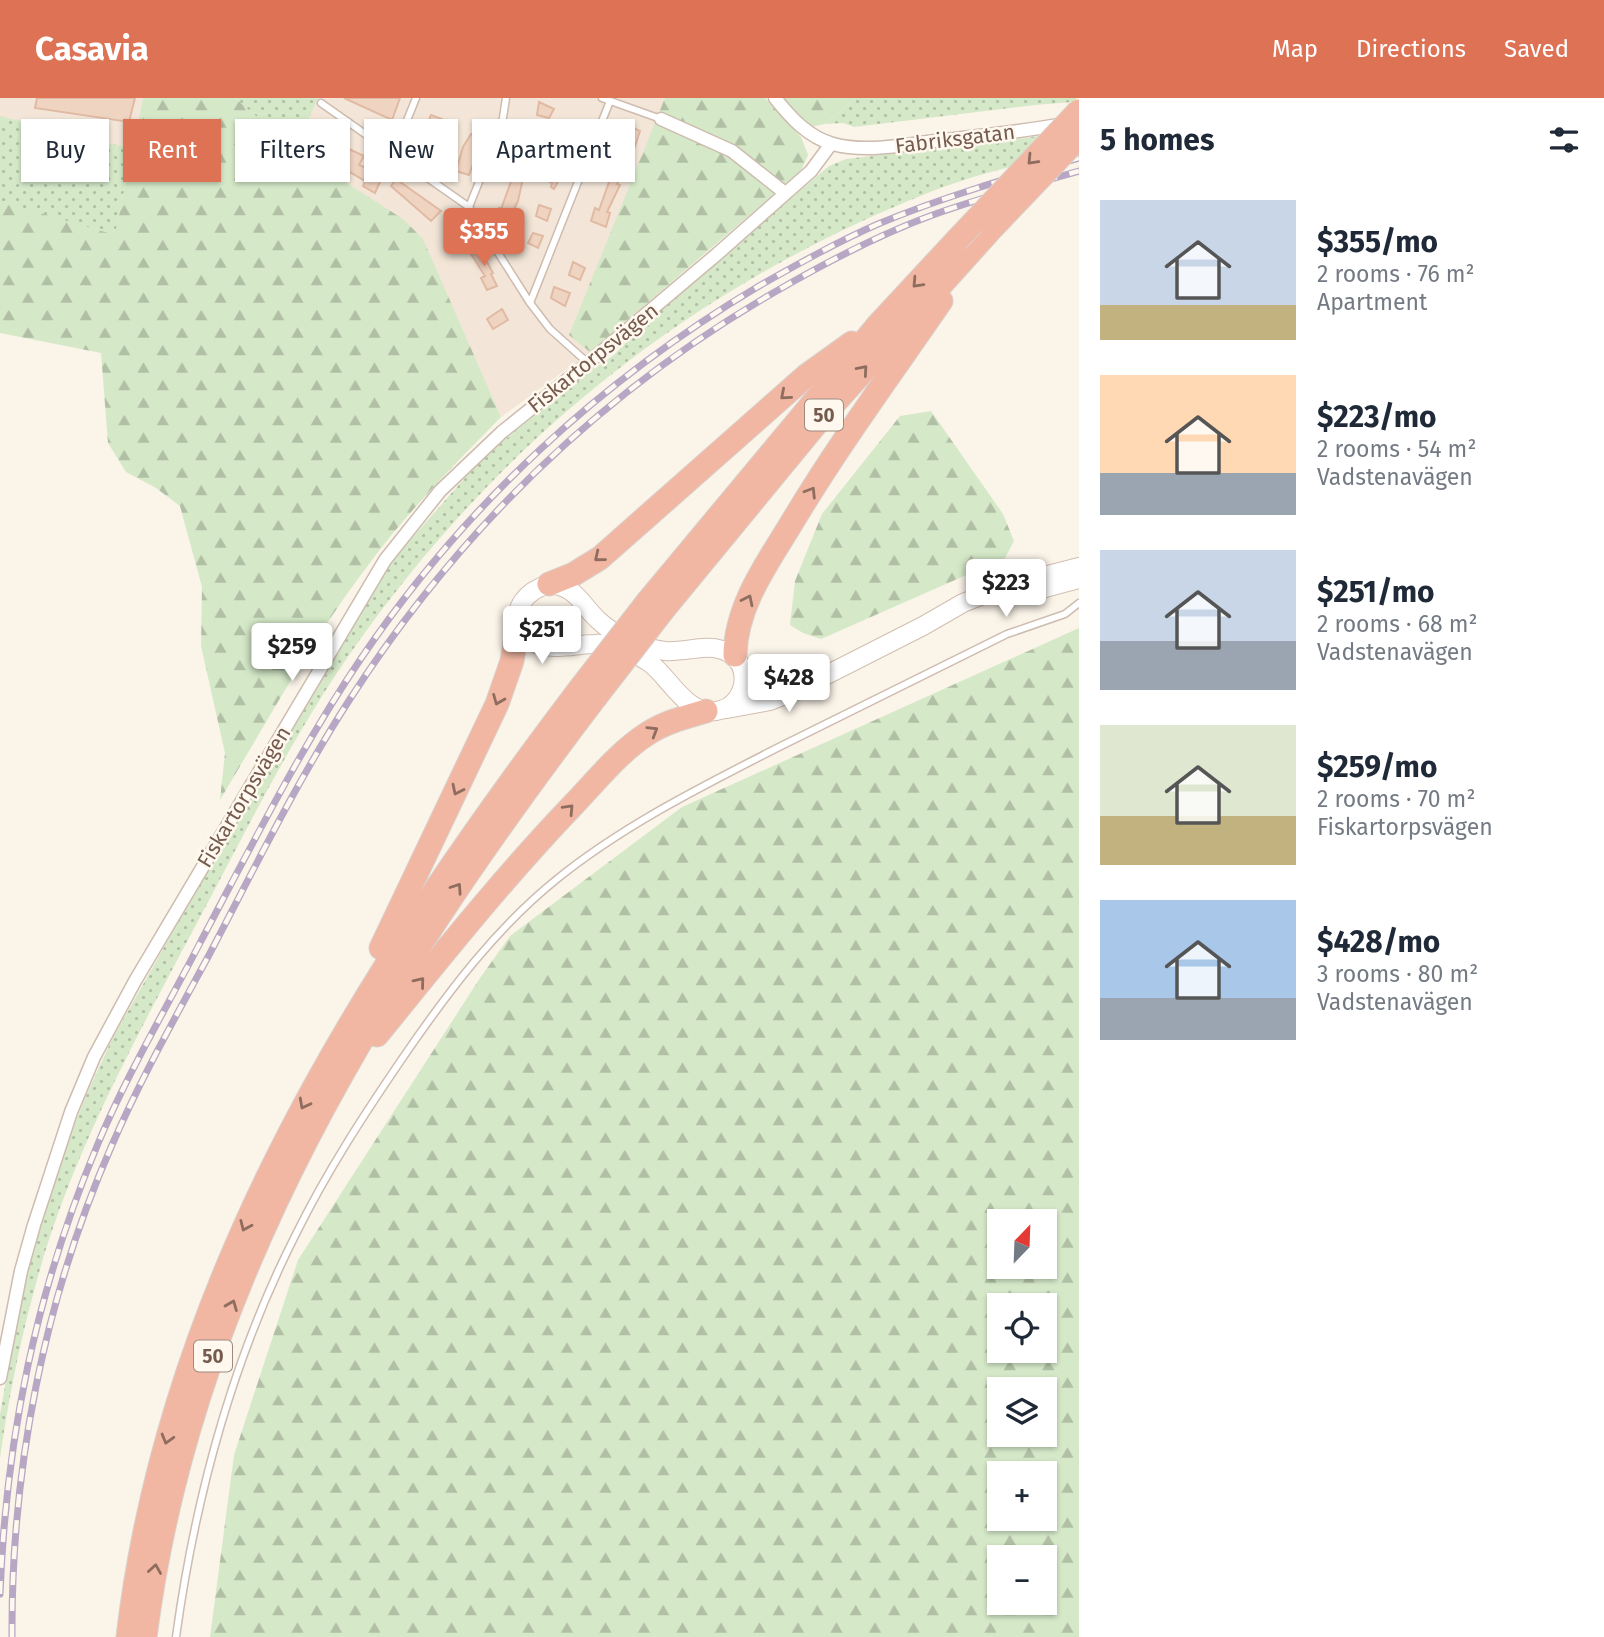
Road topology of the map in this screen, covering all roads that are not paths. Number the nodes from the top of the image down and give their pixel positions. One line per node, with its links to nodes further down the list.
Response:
1 (416, 98): 8 (lane)
2 (506, 98): 16 (lane)
3 (601, 98): 5 (lane)
4 (775, 98): 13 (street)
5 (610, 101): 9 (lane); 18 (lane)
6 (321, 103): 11 (lane)
7 (1079, 111): 19 (highway, 50, one-way to 19, bridge)
8 (408, 119)
9 (661, 119): 15 (street)
10 (1079, 122): 13 (street, Fabriksgatan)
11 (364, 132)
12 (1079, 136): 17 (highway, 50, bridge)
13 (831, 144): 15 (street, Fiskartorpsvägen)
14 (434, 182): 16 (lane)
15 (785, 193): 20 (street, Fiskartorpsvägen)
16 (469, 207): 18 (lane)
17 (993, 226): 25 (highway, 50, one-way to 17); 28 (highway, 50, one-way to 17)
18 (530, 303): 20 (lane)
19 (878, 325): 23 (highway, one-way to 23); 25 (highway, 50)
20 (588, 363): 34 (street, Fiskartorpsvägen)
21 (1079, 568): 27 (main road)
22 (1079, 579): 27 (main road)
23 (549, 584): 26 (main road); 28 (main road)
24 (1079, 603): 37 (lane)
25 (656, 605): 30 (highway, 50, bridge)
26 (518, 623): 31 (main road); 32 (highway, one-way to 32)
27 (923, 626): 29 (main road)
28 (739, 661): 29 (main road); 31 (main road)
29 (834, 670): 31 (main road)
30 (587, 694): 32 (highway, 50); 33 (highway, 50, one-way to 30)
31 (717, 710): 33 (highway, one-way to 31)
32 (337, 1045): 35 (highway, 50, one-way to 35)
33 (331, 1091): 36 (highway, 50, one-way to 33)
34 (0, 1378)
35 (128, 1637)
36 (145, 1637)
37 (176, 1637)

